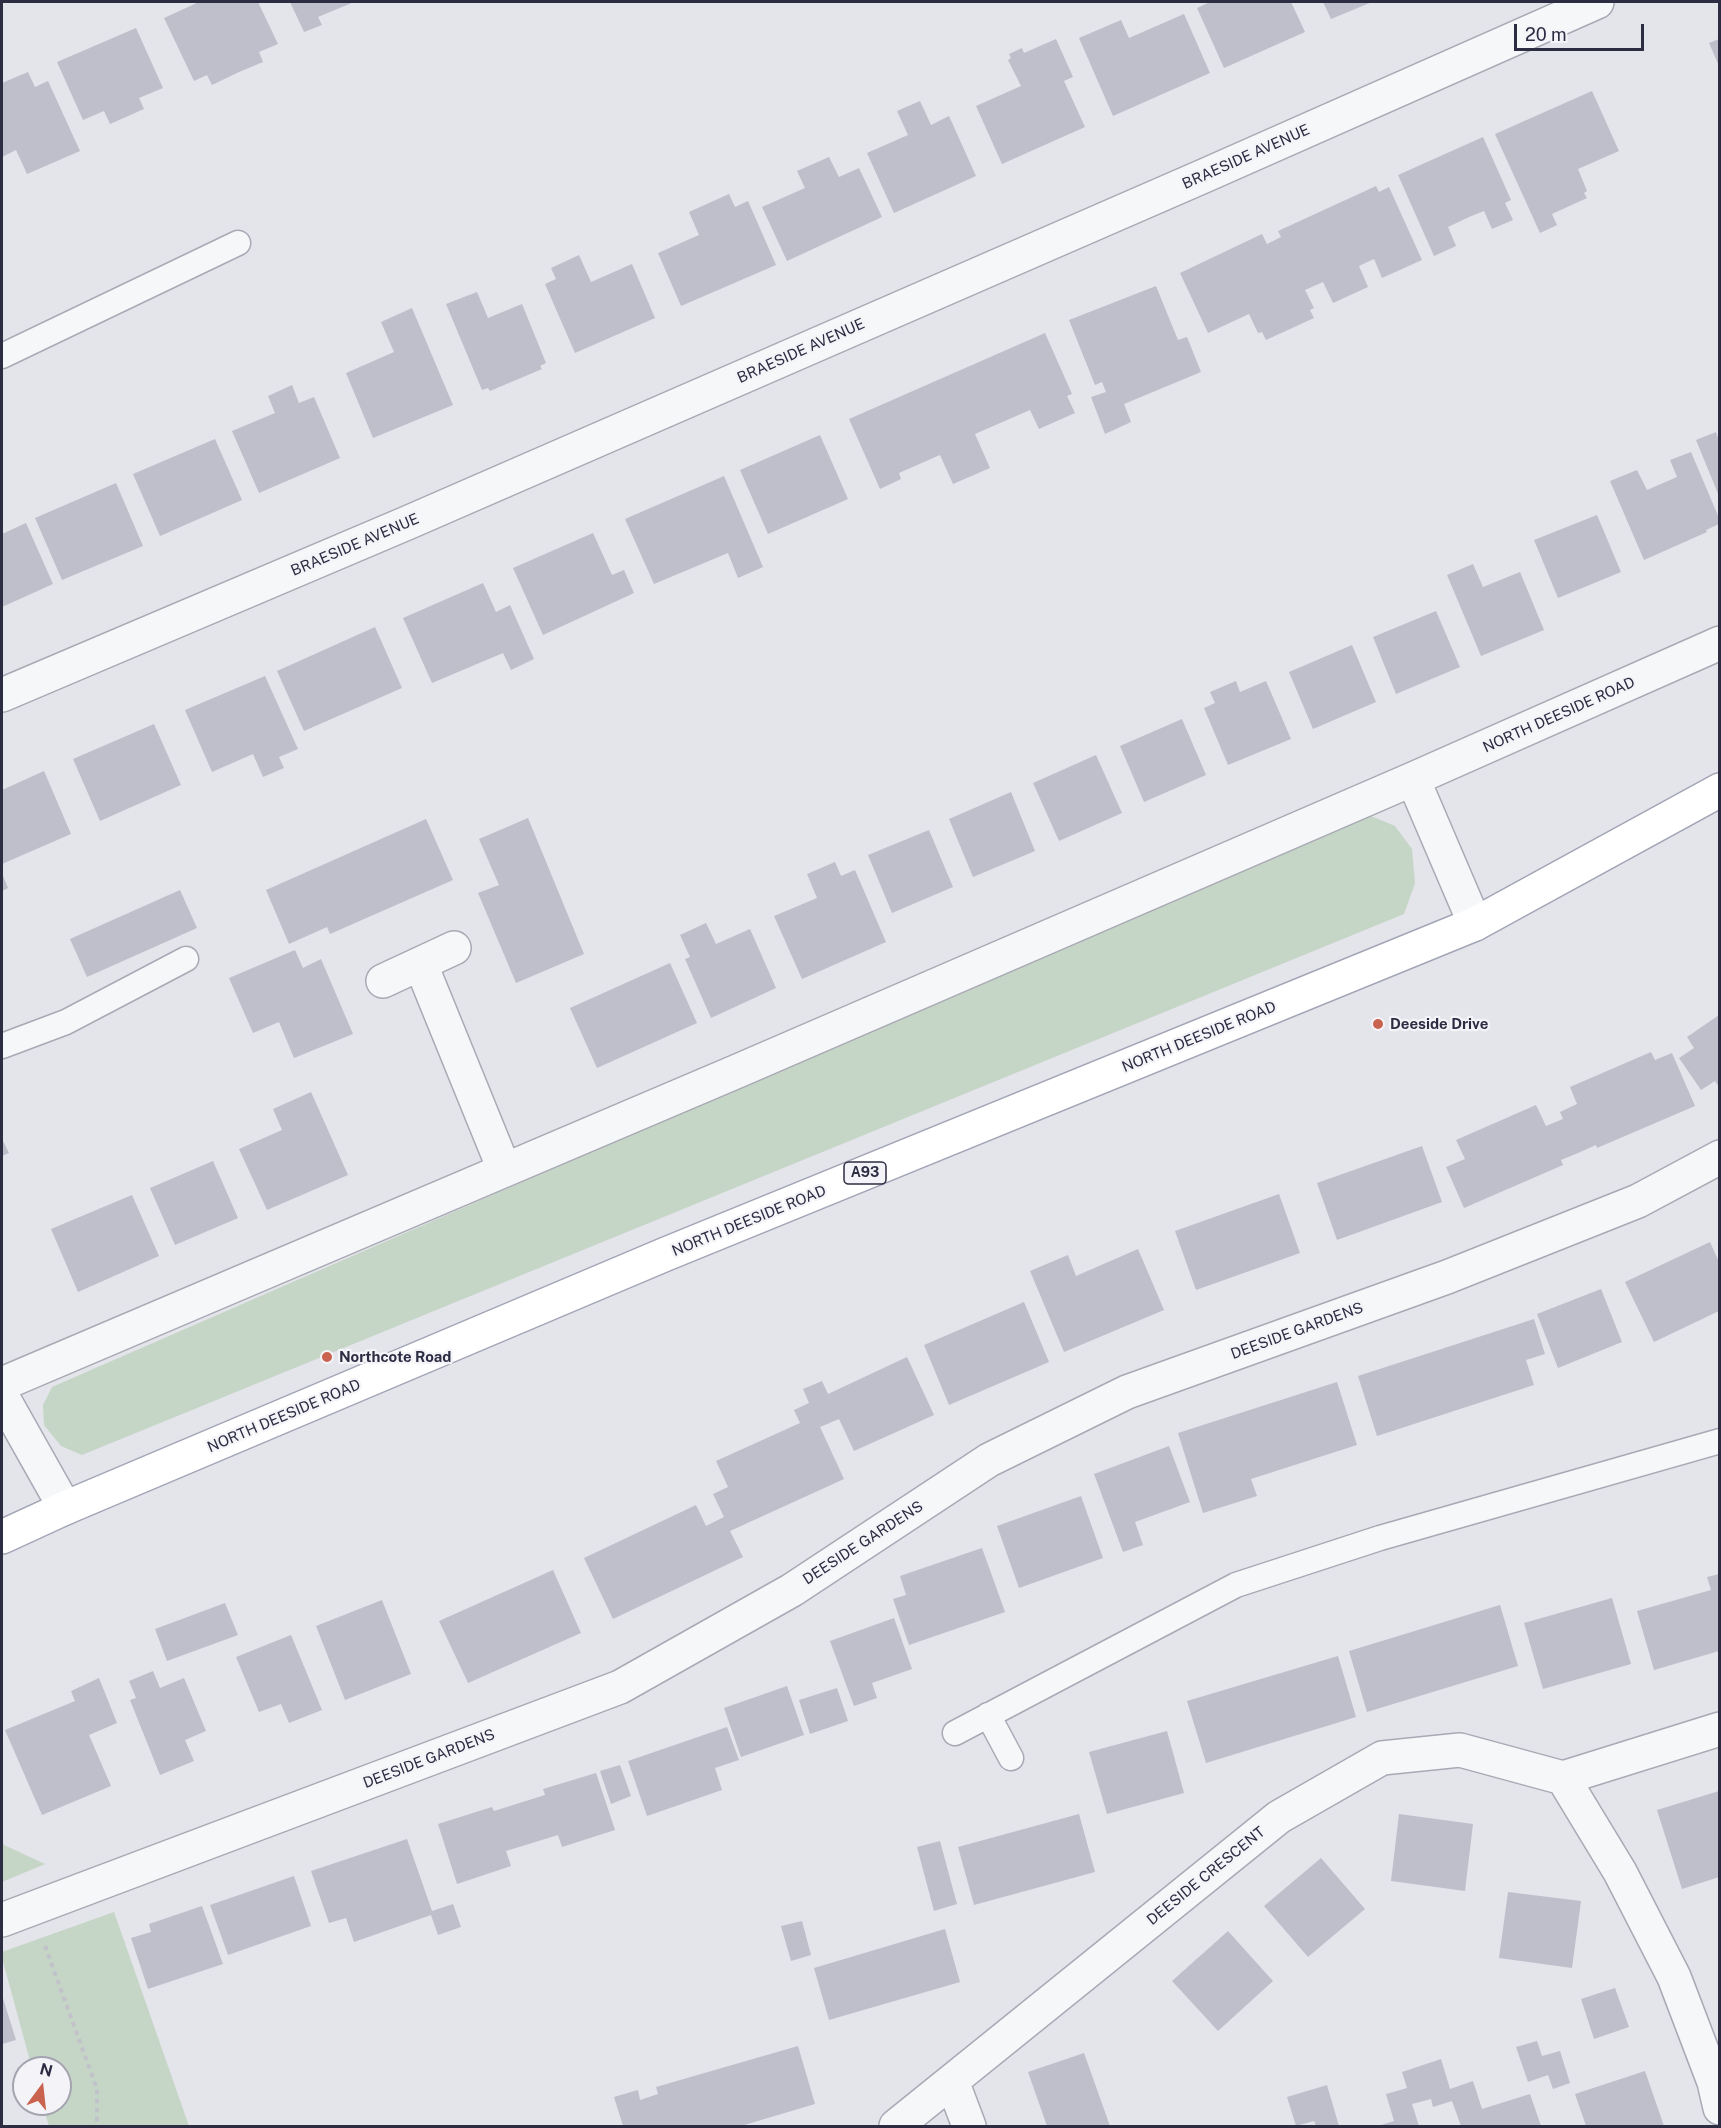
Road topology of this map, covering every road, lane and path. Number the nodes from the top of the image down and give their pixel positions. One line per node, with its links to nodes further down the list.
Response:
1 (1597, 2): 5 (street, BRAESIDE AVENUE)
2 (238, 243): 3 (lane)
3 (2, 356)
4 (1719, 643): 6 (street, NORTH DEESIDE ROAD)
5 (2, 695)
6 (1413, 779): 8 (street); 15 (street, NORTH DEESIDE ROAD)
7 (1719, 790): 8 (main road, NORTH DEESIDE ROAD / A93)
8 (1475, 924): 19 (main road, NORTH DEESIDE ROAD / A93)
9 (454, 948): 11 (street)
10 (186, 958): 13 (lane)
11 (421, 965): 12 (street); 15 (street)
12 (383, 981)
13 (2, 1046)
14 (1719, 1157): 26 (street, DEESIDE GARDENS)
15 (504, 1169): 16 (street, NORTH DEESIDE ROAD)
16 (2, 1384)
17 (2, 1396): 19 (street)
18 (1719, 1441): 21 (lane)
19 (65, 1508): 20 (main road, NORTH DEESIDE ROAD / A93)
20 (2, 1537)
21 (988, 1715): 23 (lane); 24 (lane)
22 (1719, 1729): 25 (street)
23 (955, 1733)
24 (1011, 1758)
25 (1563, 1778): 28 (street, DEESIDE CRESCENT); 29 (street)
26 (32, 1909): 27 (street, DEESIDE GARDENS); 30 (path)
27 (2, 1920)
28 (952, 2081): 31 (street, DEESIDE CRESCENT); 32 (street)
29 (1719, 2109)
30 (97, 2127)
31 (896, 2127)
32 (969, 2127)

